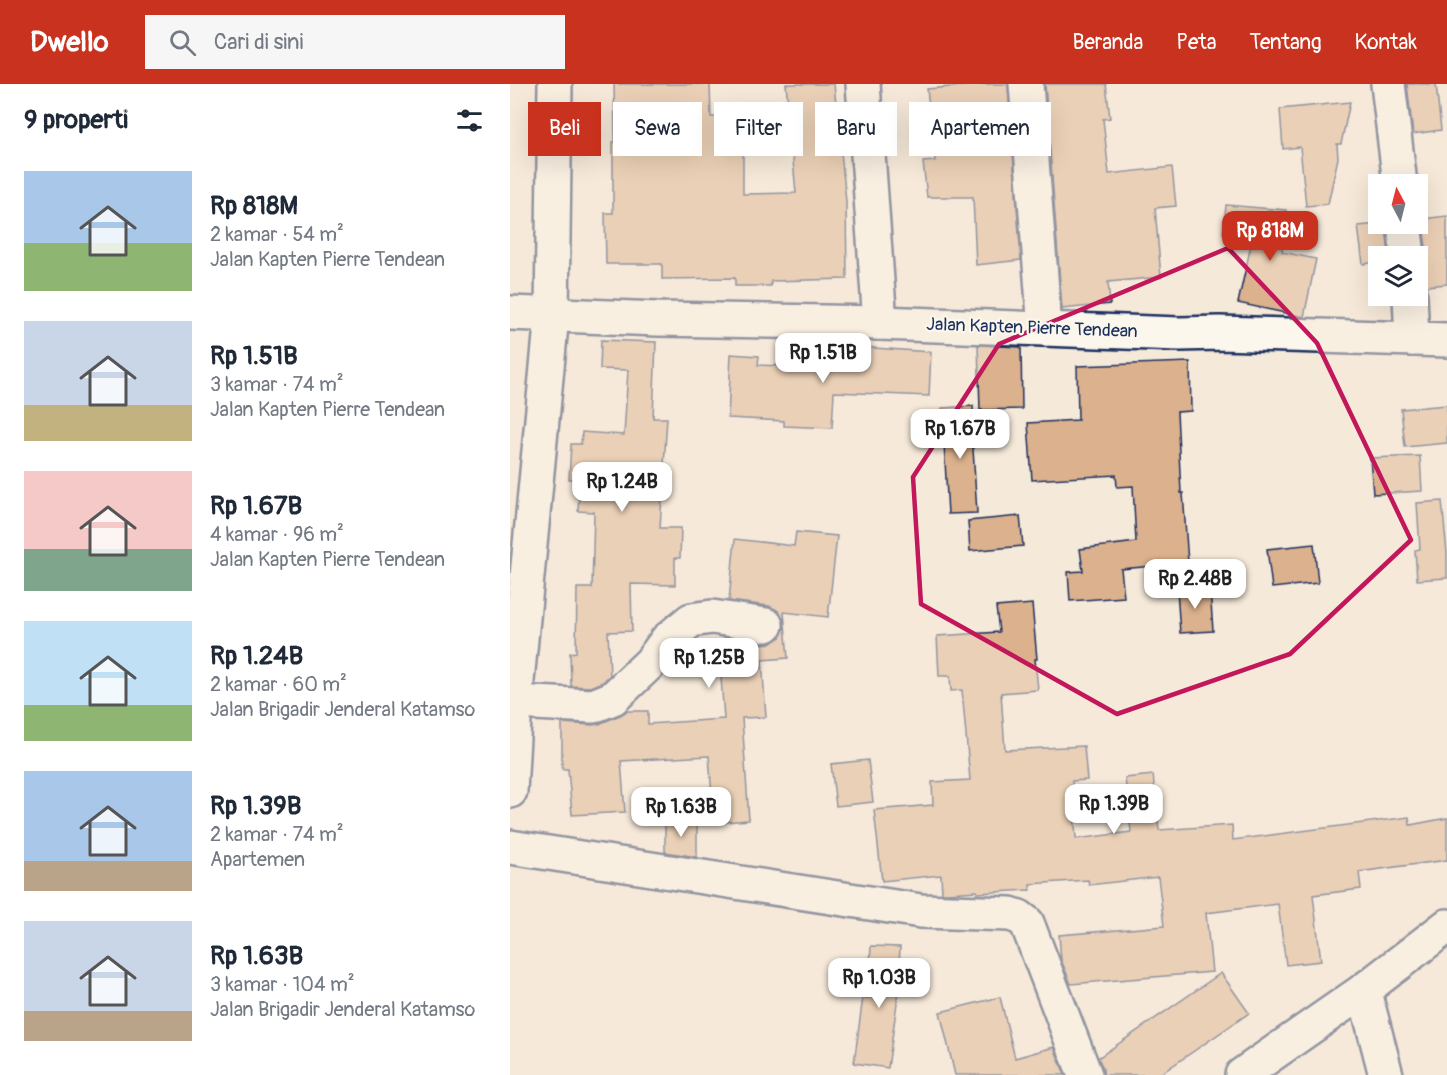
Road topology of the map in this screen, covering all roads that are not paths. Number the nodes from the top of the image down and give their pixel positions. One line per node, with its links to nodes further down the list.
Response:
1 (555, 84): 8 (main road)
2 (863, 84): 9 (main road)
3 (1026, 84): 10 (main road)
4 (1388, 84): 5 (main road)
5 (1399, 174)
6 (1410, 306): 11 (main road)
7 (510, 313): 8 (main road, Jalan Kapten Pierre Tendean)
8 (552, 315): 9 (main road, Jalan Kapten Pierre Tendean); 14 (main road)
9 (880, 323): 10 (main road, Jalan Kapten Pierre Tendean)
10 (1045, 329): 11 (main road, Jalan Kapten Pierre Tendean)
11 (1412, 339): 12 (main road, Jalan Kapten Pierre Tendean)
12 (1447, 340)
13 (766, 626): 14 (main road)
14 (515, 702): 15 (main road)
15 (510, 791)
16 (510, 847): 19 (main road)
17 (1447, 926): 18 (main road)
18 (1364, 990): 20 (main road); 21 (main road)
19 (1084, 1075)
20 (1242, 1075)
21 (1386, 1075)

